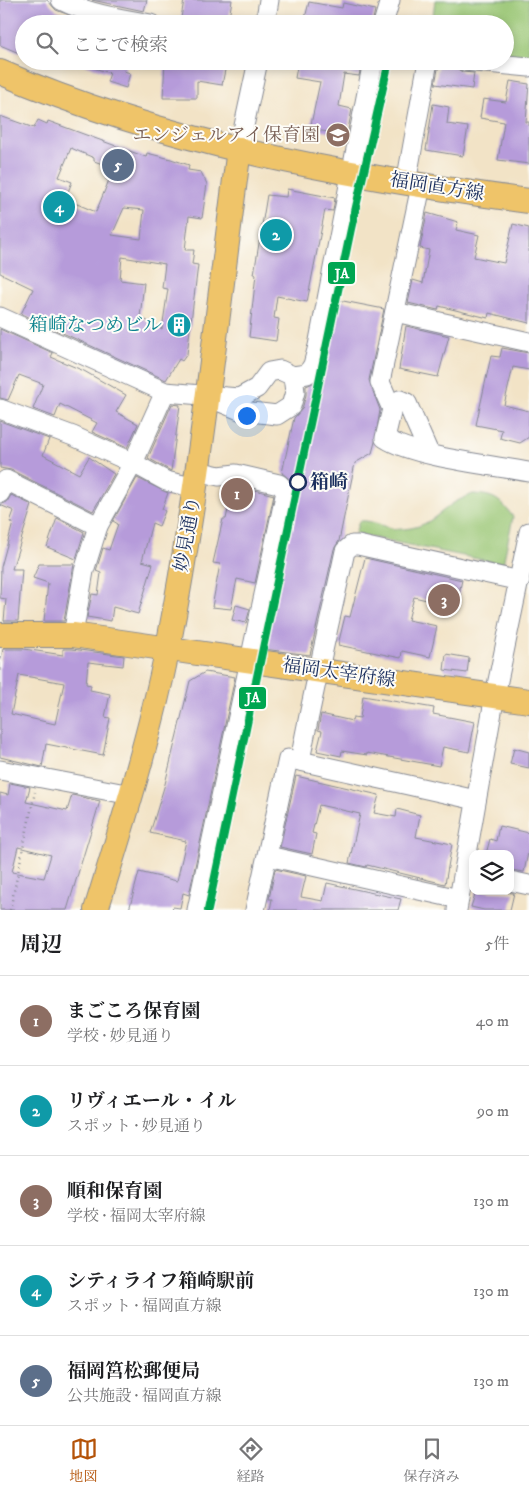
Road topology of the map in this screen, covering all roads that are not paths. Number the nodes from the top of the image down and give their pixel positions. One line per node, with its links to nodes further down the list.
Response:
1 (61, 0): 4 (street)
2 (269, 0): 6 (street)
3 (390, 0): 7 (street)
4 (85, 4): 5 (street)
5 (121, 15)
6 (266, 15)
7 (386, 15)
8 (514, 66): 9 (street)
9 (529, 67)
10 (256, 70): 14 (street)
11 (372, 70): 15 (street)
12 (427, 70): 16 (street)
13 (0, 72): 14 (main road, 福岡直方線)
14 (239, 149): 15 (main road, 福岡直方線); 23 (main road, 妙見通り)
15 (353, 172): 16 (main road, 福岡直方線); 21 (street)
16 (413, 184): 17 (main road, 福岡直方線); 18 (street)
17 (529, 200)
18 (395, 312): 20 (street); 25 (street)
19 (0, 317): 22 (street)
20 (529, 342)
21 (294, 376): 23 (street); 23 (street)
22 (165, 392): 23 (street); 27 (street)
23 (206, 396): 29 (main road, 妙見通り)
24 (0, 409): 27 (street)
25 (392, 409): 26 (street); 26 (street)
26 (429, 454): 28 (street)
27 (133, 463): 29 (street); 31 (street)
28 (529, 472)
29 (197, 479): 36 (main road, 妙見通り); 37 (street)
30 (0, 493): 31 (street)
31 (98, 526): 35 (street)
32 (529, 532): 33 (street)
33 (520, 581): 38 (street); 39 (street)
34 (0, 635): 35 (main road, 福岡太宰府線)
35 (73, 635): 36 (main road, 福岡太宰府線)
36 (168, 648): 37 (main road, 福岡太宰府線); 43 (main road, 妙見通り)
37 (250, 662): 38 (main road, 福岡太宰府線); 51 (street)
38 (317, 670): 39 (main road, 福岡太宰府線); 41 (street)
39 (495, 695): 40 (main road, 福岡太宰府線); 44 (street)
40 (529, 701)
41 (300, 761): 44 (street); 45 (street)
42 (0, 770): 43 (street)
43 (131, 795): 50 (main road, 妙見通り)
44 (476, 800): 46 (street)
45 (268, 856): 49 (street); 52 (street)
46 (468, 872): 49 (street)
47 (514, 882): 48 (street)
48 (529, 885)
49 (458, 904)
50 (96, 910)
51 (197, 910)
52 (255, 910)

